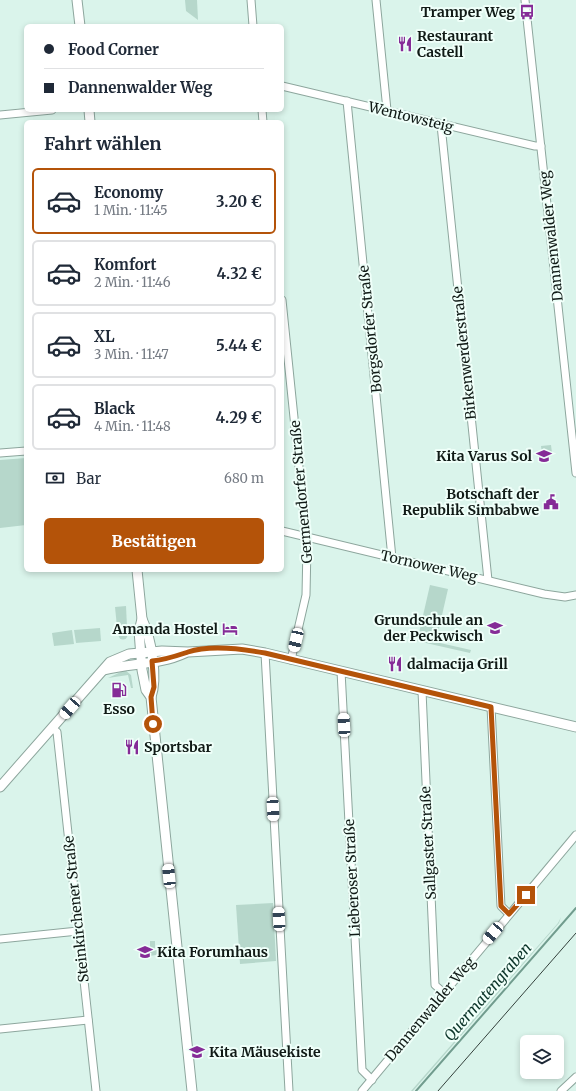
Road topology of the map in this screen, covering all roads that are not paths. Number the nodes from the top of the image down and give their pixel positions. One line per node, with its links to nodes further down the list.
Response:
1 (77, 0): 5 (main road)
2 (250, 0): 6 (street)
3 (376, 0): 9 (street)
4 (525, 0): 13 (street, Dannenwalder Weg)
5 (80, 24)
6 (253, 24)
7 (284, 86): 8 (street, Wentowsteig)
8 (347, 101): 9 (street, Wentowsteig); 20 (street, Borgsdorfer Straße)
9 (387, 110): 12 (street, Wentowsteig)
10 (31, 112): 11 (street)
11 (0, 115)
12 (441, 125): 13 (street, Wentowsteig); 22 (street, Birkenwerderstraße)
13 (541, 146): 17 (street, Dannenwalder Weg)
14 (284, 319): 19 (street, Germendorfer Straße)
15 (24, 451): 16 (street)
16 (0, 453)
17 (576, 473)
18 (284, 531): 19 (street, Tornower Weg)
19 (307, 537): 20 (street, Tornower Weg); 28 (street, Germendorfer Straße)
20 (392, 558): 22 (street, Tornower Weg)
21 (137, 572): 24 (main road)
22 (488, 580): 23 (street, Tornower Weg)
23 (576, 595)
24 (142, 619): 26 (main road); 27 (main road)
25 (265, 653): 26 (main road); 28 (main road); 47 (street)
26 (151, 657): 27 (main road); 31 (main road)
27 (141, 658): 31 (main road); 34 (main road)
28 (291, 660): 29 (main road)
29 (341, 672): 30 (main road); 44 (street, Lieberoser Straße)
30 (422, 691): 32 (main road); 40 (street, Sallgaster Straße)
31 (151, 697): 46 (main road)
32 (491, 707): 33 (main road); 37 (street)
33 (576, 727)
34 (52, 728): 35 (main road); 38 (street, Steinkirchener Straße)
35 (0, 787)
36 (576, 835): 37 (street, Dannenwalder Weg)
37 (509, 914): 40 (street, Dannenwalder Weg)
38 (78, 931): 39 (street); 41 (street, Steinkirchener Straße)
39 (0, 939)
40 (444, 993): 44 (street, Dannenwalder Weg)
41 (88, 1020): 42 (street); 45 (street, Steinkirchener Straße)
42 (0, 1029)
43 (576, 1077): 49 (street)
44 (372, 1080): 48 (street, Dannenwalder Weg)
45 (96, 1091)
46 (192, 1091)
47 (289, 1091)
48 (362, 1091)
49 (561, 1091)

